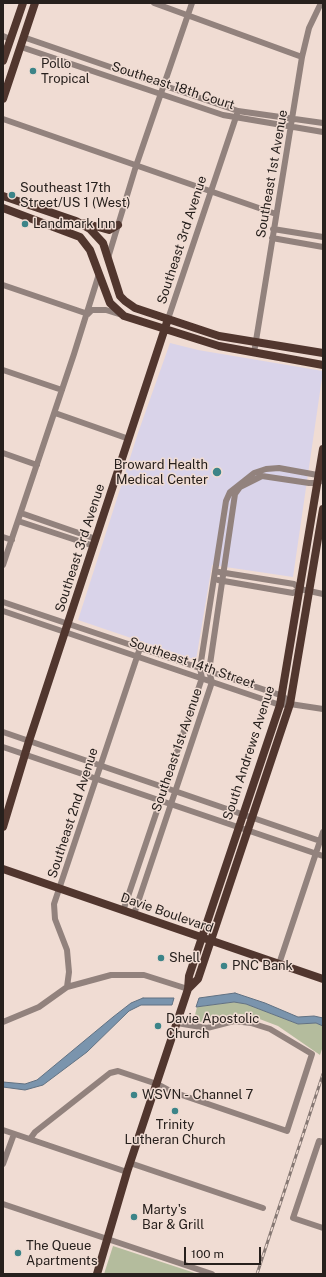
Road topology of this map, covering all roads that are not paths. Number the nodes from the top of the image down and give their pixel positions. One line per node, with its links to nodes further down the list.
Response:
1 (22, 3): 7 (main road)
2 (35, 3): 8 (main road)
3 (154, 3): 6 (street)
4 (192, 3): 6 (street)
5 (321, 3): 11 (street, Southeast 1st Avenue)
6 (188, 15): 11 (street); 14 (street)
7 (15, 26): 9 (main road); 10 (main road)
8 (23, 37): 10 (main road); 14 (street, Southeast 18th Court)
9 (7, 38): 12 (main road); 13 (main road)
10 (20, 46): 12 (main road); 15 (street, Southeast 18th Court)
11 (302, 57): 19 (street, Southeast 1st Avenue)
12 (16, 59): 16 (main road)
13 (3, 61)
14 (165, 86): 15 (street); 17 (street, Southeast 18th Court)
15 (162, 94): 18 (street, Southeast 18th Court); 24 (street)
16 (3, 100)
17 (238, 111): 18 (street, Southeast 3rd Avenue); 19 (street, Southeast 18th Court)
18 (236, 118): 22 (street, Southeast 18th Court); 25 (street, Southeast 3rd Avenue)
19 (292, 118): 21 (street, Southeast 18th Court); 22 (street, Southeast 1st Avenue)
20 (3, 119): 24 (street)
21 (323, 123)
22 (291, 127): 23 (street, Southeast 18th Court); 29 (street, Southeast 1st Avenue)
23 (323, 132)
24 (136, 166): 25 (street); 32 (street)
25 (210, 191): 29 (street); 42 (street, Southeast 3rd Avenue)
26 (3, 196): 28 (main road)
27 (3, 208): 30 (main road)
28 (38, 208): 30 (main road); 31 (main road)
29 (276, 214): 33 (street, Southeast 1st Avenue)
30 (34, 219): 38 (main road)
31 (76, 221): 32 (main road); 37 (main road)
32 (118, 225): 37 (street)
33 (273, 229): 34 (street); 35 (street, Southeast 1st Avenue)
34 (323, 237)
35 (272, 238): 36 (street); 44 (street, Southeast 1st Avenue)
36 (323, 247)
37 (108, 258): 42 (main road)
38 (100, 273): 40 (street); 41 (main road)
39 (3, 286): 40 (street)
40 (88, 314): 41 (street); 49 (street)
41 (124, 316): 43 (main road)
42 (168, 319): 43 (main road, Southeast 3rd Avenue); 44 (main road)
43 (165, 329): 45 (main road); 51 (main road, Southeast 3rd Avenue)
44 (256, 342): 45 (street, Southeast 1st Avenue); 46 (main road)
45 (254, 353): 47 (main road)
46 (323, 353)
47 (323, 365)
48 (3, 370): 49 (street)
49 (62, 390): 50 (street)
50 (55, 414): 51 (street); 54 (street)
51 (129, 439): 62 (main road, Southeast 3rd Avenue)
52 (323, 449): 55 (main road, South Andrews Avenue)
53 (3, 453): 54 (street)
54 (37, 465): 58 (street)
55 (320, 479): 56 (street); 56 (street); 70 (main road, South Andrews Avenue)
56 (233, 493): 64 (street); 65 (street, Southeast 1st Avenue)
57 (323, 509): 71 (main road, South Andrews Avenue)
58 (21, 513): 59 (street); 62 (street)
59 (18, 521): 61 (street); 62 (street)
60 (3, 537): 61 (street)
61 (12, 540): 63 (street)
62 (95, 543): 77 (main road, Southeast 3rd Avenue)
63 (3, 565)
64 (215, 571): 65 (street); 66 (street)
65 (223, 573): 67 (street); 68 (street, Southeast 1st Avenue)
66 (214, 580): 68 (street); 75 (street)
67 (261, 580): 69 (street); 70 (street)
68 (221, 581): 69 (street); 76 (street, Southeast 1st Avenue)
69 (260, 588): 70 (street)
70 (300, 589): 71 (street); 85 (main road, South Andrews Avenue)
71 (310, 592): 72 (street); 86 (main road, South Andrews Avenue)
72 (323, 594)
73 (3, 602): 77 (street, Southeast 14th Street)
74 (3, 611): 78 (street, Southeast 14th Street)
75 (208, 618): 76 (street); 81 (street)
76 (216, 620): 82 (street, Southeast 1st Avenue)
77 (68, 623): 78 (main road, Southeast 3rd Avenue); 79 (street, Southeast 14th Street)
78 (65, 632): 80 (street, Southeast 14th Street); 90 (main road, Southeast 3rd Avenue)
79 (140, 648): 80 (street, Southeast 2nd Avenue); 81 (street, Southeast 14th Street)
80 (137, 656): 83 (street, Southeast 14th Street); 93 (street, Southeast 2nd Avenue)
81 (200, 668): 82 (street, Southeast 14th Street); 83 (street)
82 (209, 671): 84 (street, Southeast 1st Avenue); 85 (street, Southeast 14th Street)
83 (202, 678): 84 (street, Southeast 14th Street); 95 (street, Southeast 1st Avenue)
84 (212, 682): 87 (street, Southeast 14th Street); 96 (street, Southeast 1st Avenue)
85 (283, 696): 86 (street); 87 (main road, South Andrews Avenue)
86 (290, 704): 87 (street, Southeast 14th Street); 88 (street, Southeast 14th Street); 100 (main road, South Andrews Avenue)
87 (280, 705): 99 (main road, South Andrews Avenue)
88 (323, 709)
89 (3, 732): 90 (street)
90 (29, 741): 92 (main road, Southeast 3rd Avenue); 93 (street)
91 (3, 747): 92 (street)
92 (25, 754): 94 (street); 101 (main road, Southeast 3rd Avenue)
93 (100, 765): 94 (street, Southeast 2nd Avenue); 95 (street)
94 (96, 779): 97 (street); 109 (street, Southeast 2nd Avenue)
95 (165, 788): 96 (street); 97 (street, Southeast 1st Avenue)
96 (175, 791): 98 (street, Southeast 1st Avenue); 99 (street)
97 (161, 801): 98 (street); 110 (street, Southeast 1st Avenue)
98 (170, 805): 102 (street); 111 (street, Southeast 1st Avenue)
99 (242, 815): 100 (street); 102 (main road, South Andrews Avenue)
100 (252, 819): 103 (main road, South Andrews Avenue); 105 (street)
101 (3, 827)
102 (238, 827): 103 (street); 112 (main road, South Andrews Avenue)
103 (249, 830): 106 (street); 113 (main road, South Andrews Avenue)
104 (323, 832): 105 (street)
105 (321, 842): 106 (street)
106 (316, 853): 107 (street); 114 (street)
107 (323, 856)
108 (3, 869): 109 (main road, Davie Boulevard)
109 (59, 888): 110 (main road, Davie Boulevard); 116 (street, Southeast 2nd Avenue)
110 (123, 910): 111 (main road, Davie Boulevard)
111 (134, 914): 112 (main road, Davie Boulevard)
112 (202, 937): 113 (main road, Davie Boulevard); 117 (main road, South Andrews Avenue)
113 (210, 940): 114 (main road, Davie Boulevard); 117 (main road, South Andrews Avenue)
114 (279, 964): 115 (main road, Davie Boulevard)
115 (323, 979)
116 (67, 987): 117 (street); 118 (street)
117 (188, 989): 119 (main road, South Andrews Avenue)
118 (3, 1022)
119 (177, 1023): 120 (main road, South Andrews Avenue); 120 (street)
120 (157, 1084): 123 (street); 126 (main road, South Andrews Avenue)
121 (3, 1130): 122 (street)
122 (14, 1134): 123 (street); 125 (street)
123 (30, 1139): 126 (street)
124 (321, 1142): 129 (street)
125 (3, 1164)
126 (128, 1168): 128 (street); 130 (main road, South Andrews Avenue)
127 (3, 1204): 130 (street)
128 (263, 1208)
129 (323, 1228)
130 (108, 1239): 131 (main road, South Andrews Avenue); 132 (street)
131 (97, 1274)
132 (212, 1274)

